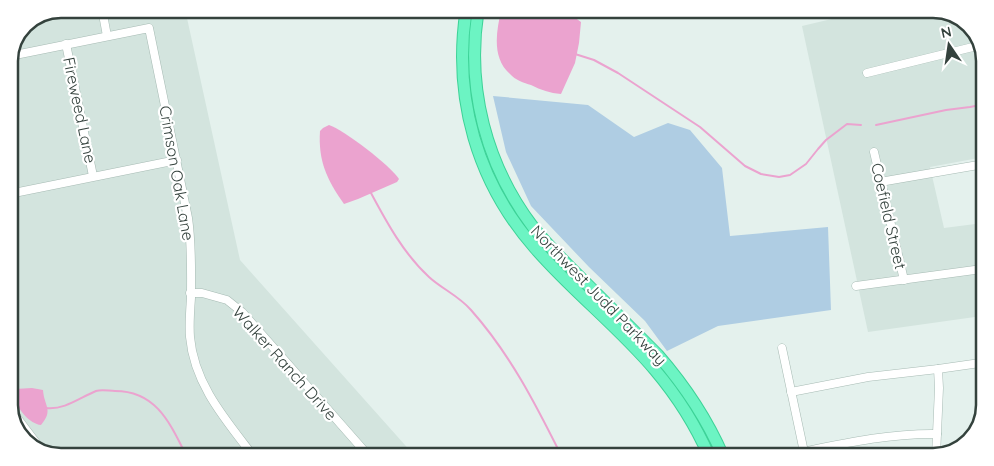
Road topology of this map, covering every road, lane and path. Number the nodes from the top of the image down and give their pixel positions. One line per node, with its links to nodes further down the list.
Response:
1 (104, 18): 4 (street)
2 (466, 18): 26 (highway, Northwest Judd Parkway)
3 (477, 18): 27 (highway, Northwest Judd Parkway)
4 (107, 36): 5 (street); 10 (street, Crimson Oak Lane)
5 (66, 44): 7 (street); 12 (street, Fireweed Lane)
6 (974, 47): 8 (street)
7 (18, 54)
8 (867, 73)
9 (874, 152): 13 (street, Coefield Street)
10 (176, 160): 12 (street); 18 (street, Crimson Oak Lane)
11 (976, 165): 13 (street)
12 (94, 176): 14 (street)
13 (880, 182): 16 (street, Coefield Street)
14 (18, 192)
15 (976, 270): 16 (street)
16 (904, 280): 17 (street)
17 (856, 286)
18 (190, 293): 24 (street, Crimson Oak Lane); 25 (street, Walker Ranch Drive)
19 (782, 348): 22 (street)
20 (976, 364): 21 (street)
21 (938, 369): 22 (street); 23 (street)
22 (791, 392): 28 (street)
23 (938, 434): 29 (street); 30 (street)
24 (247, 448)
25 (362, 448)
26 (705, 448)
27 (719, 448)
28 (803, 448)
29 (825, 448)
30 (937, 448)

